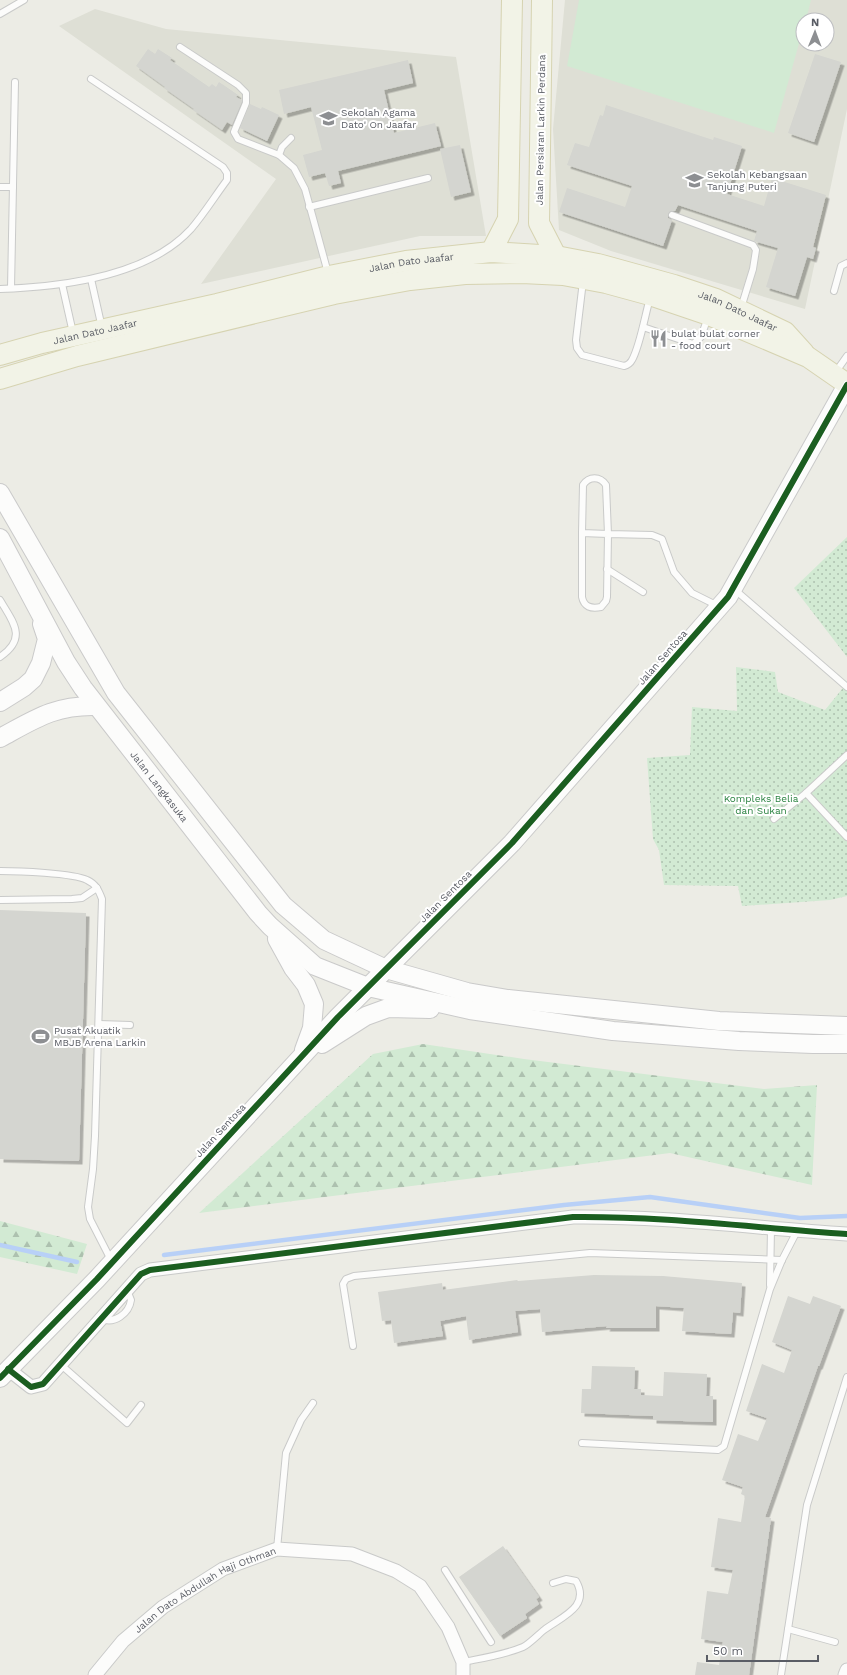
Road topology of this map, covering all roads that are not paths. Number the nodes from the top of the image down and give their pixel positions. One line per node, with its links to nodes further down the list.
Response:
1 (24, 0): 4 (lane)
2 (512, 0): 15 (main road)
3 (542, 0): 16 (main road, Jalan Persiaran Larkin Perdana)
4 (0, 14)
5 (180, 47): 9 (lane)
6 (91, 79): 19 (lane)
7 (15, 82): 12 (lane)
8 (291, 138): 9 (lane)
9 (279, 155): 13 (lane)
10 (428, 178): 13 (lane)
11 (0, 187): 12 (lane)
12 (13, 187): 22 (lane)
13 (310, 207): 18 (lane)
14 (672, 215): 26 (lane)
15 (490, 252): 16 (main road, Jalan Dato Jaafar); 18 (main road, Jalan Dato Jaafar)
16 (556, 256): 26 (main road, Jalan Dato Jaafar)
17 (847, 263): 24 (lane)
18 (329, 276): 29 (main road, Jalan Dato Jaafar)
19 (91, 279): 21 (lane); 29 (lane)
20 (584, 279): 25 (main road, Jalan Dato Jaafar); 28 (lane); 34 (main road, Jalan Dato Jaafar)
21 (62, 284): 22 (lane); 30 (lane)
22 (11, 288): 23 (lane)
23 (0, 289)
24 (834, 291)
25 (650, 295): 27 (main road, Jalan Dato Jaafar); 28 (lane)
26 (740, 309): 33 (main road, Jalan Dato Jaafar)
27 (709, 315): 28 (lane); 33 (main road, Jalan Dato Jaafar)
28 (643, 327)
29 (102, 330): 30 (main road, Jalan Dato Jaafar)
30 (74, 336): 31 (main road, Jalan Dato Jaafar)
31 (1, 354)
32 (847, 356): 35 (lane)
33 (808, 357): 35 (main road, Jalan Dato Jaafar)
34 (0, 379)
35 (843, 381): 41 (main road, Jalan Sentosa)
36 (0, 493): 59 (main road)
37 (582, 533): 38 (lane); 38 (lane); 40 (lane)
38 (608, 534): 40 (lane); 45 (lane)
39 (0, 538): 43 (main road, Jalan Langkasuka)
40 (607, 569): 42 (lane)
41 (734, 589): 45 (main road, Jalan Sentosa); 47 (lane)
42 (643, 592)
43 (33, 597): 48 (main road); 49 (main road, Jalan Langkasuka)
44 (0, 600): 46 (lane)
45 (720, 607): 59 (main road, Jalan Sentosa)
46 (0, 657)
47 (847, 687)
48 (0, 702)
49 (96, 706): 50 (main road); 58 (main road, Jalan Langkasuka)
50 (0, 738)
51 (847, 755): 52 (lane)
52 (806, 793): 53 (lane); 54 (lane)
53 (774, 819)
54 (847, 837)
55 (0, 871): 56 (lane)
56 (97, 888): 57 (lane); 62 (lane)
57 (0, 900)
58 (270, 926): 60 (main road, Jalan Langkasuka); 66 (main road)
59 (386, 969): 60 (main road, Jalan Sentosa); 64 (main road)
60 (368, 987): 61 (main road, Jalan Langkasuka); 66 (main road, Jalan Sentosa)
61 (470, 1010): 65 (main road); 66 (main road)
62 (99, 1024): 63 (lane); 72 (lane)
63 (130, 1024)
64 (847, 1026)
65 (847, 1044)
66 (301, 1058): 72 (main road, Jalan Sentosa)
67 (771, 1229): 68 (street); 70 (lane); 75 (street)
68 (797, 1231): 69 (street); 71 (lane)
69 (847, 1234)
70 (770, 1259): 71 (lane); 73 (lane); 74 (lane)
71 (782, 1260): 73 (lane)
72 (111, 1262): 76 (main road, Jalan Sentosa)
73 (770, 1289): 80 (lane)
74 (353, 1346)
75 (60, 1364): 76 (street); 79 (lane)
76 (4, 1373)
77 (847, 1377): 84 (lane)
78 (313, 1403): 81 (lane)
79 (141, 1405)
80 (582, 1444)
81 (277, 1549): 87 (street, Jalan Dato Abdullah Haji Othman); 89 (street, Jalan Dato Abdullah Haji Othman)
82 (445, 1570): 85 (lane)
83 (552, 1583): 87 (lane)
84 (788, 1629): 86 (lane); 91 (lane)
85 (491, 1642)
86 (835, 1642)
87 (463, 1662): 90 (street, Jalan Dato Abdullah Haji Othman)
88 (847, 1670): 92 (street)
89 (95, 1675)
90 (463, 1675)
91 (781, 1675)
92 (846, 1675)

